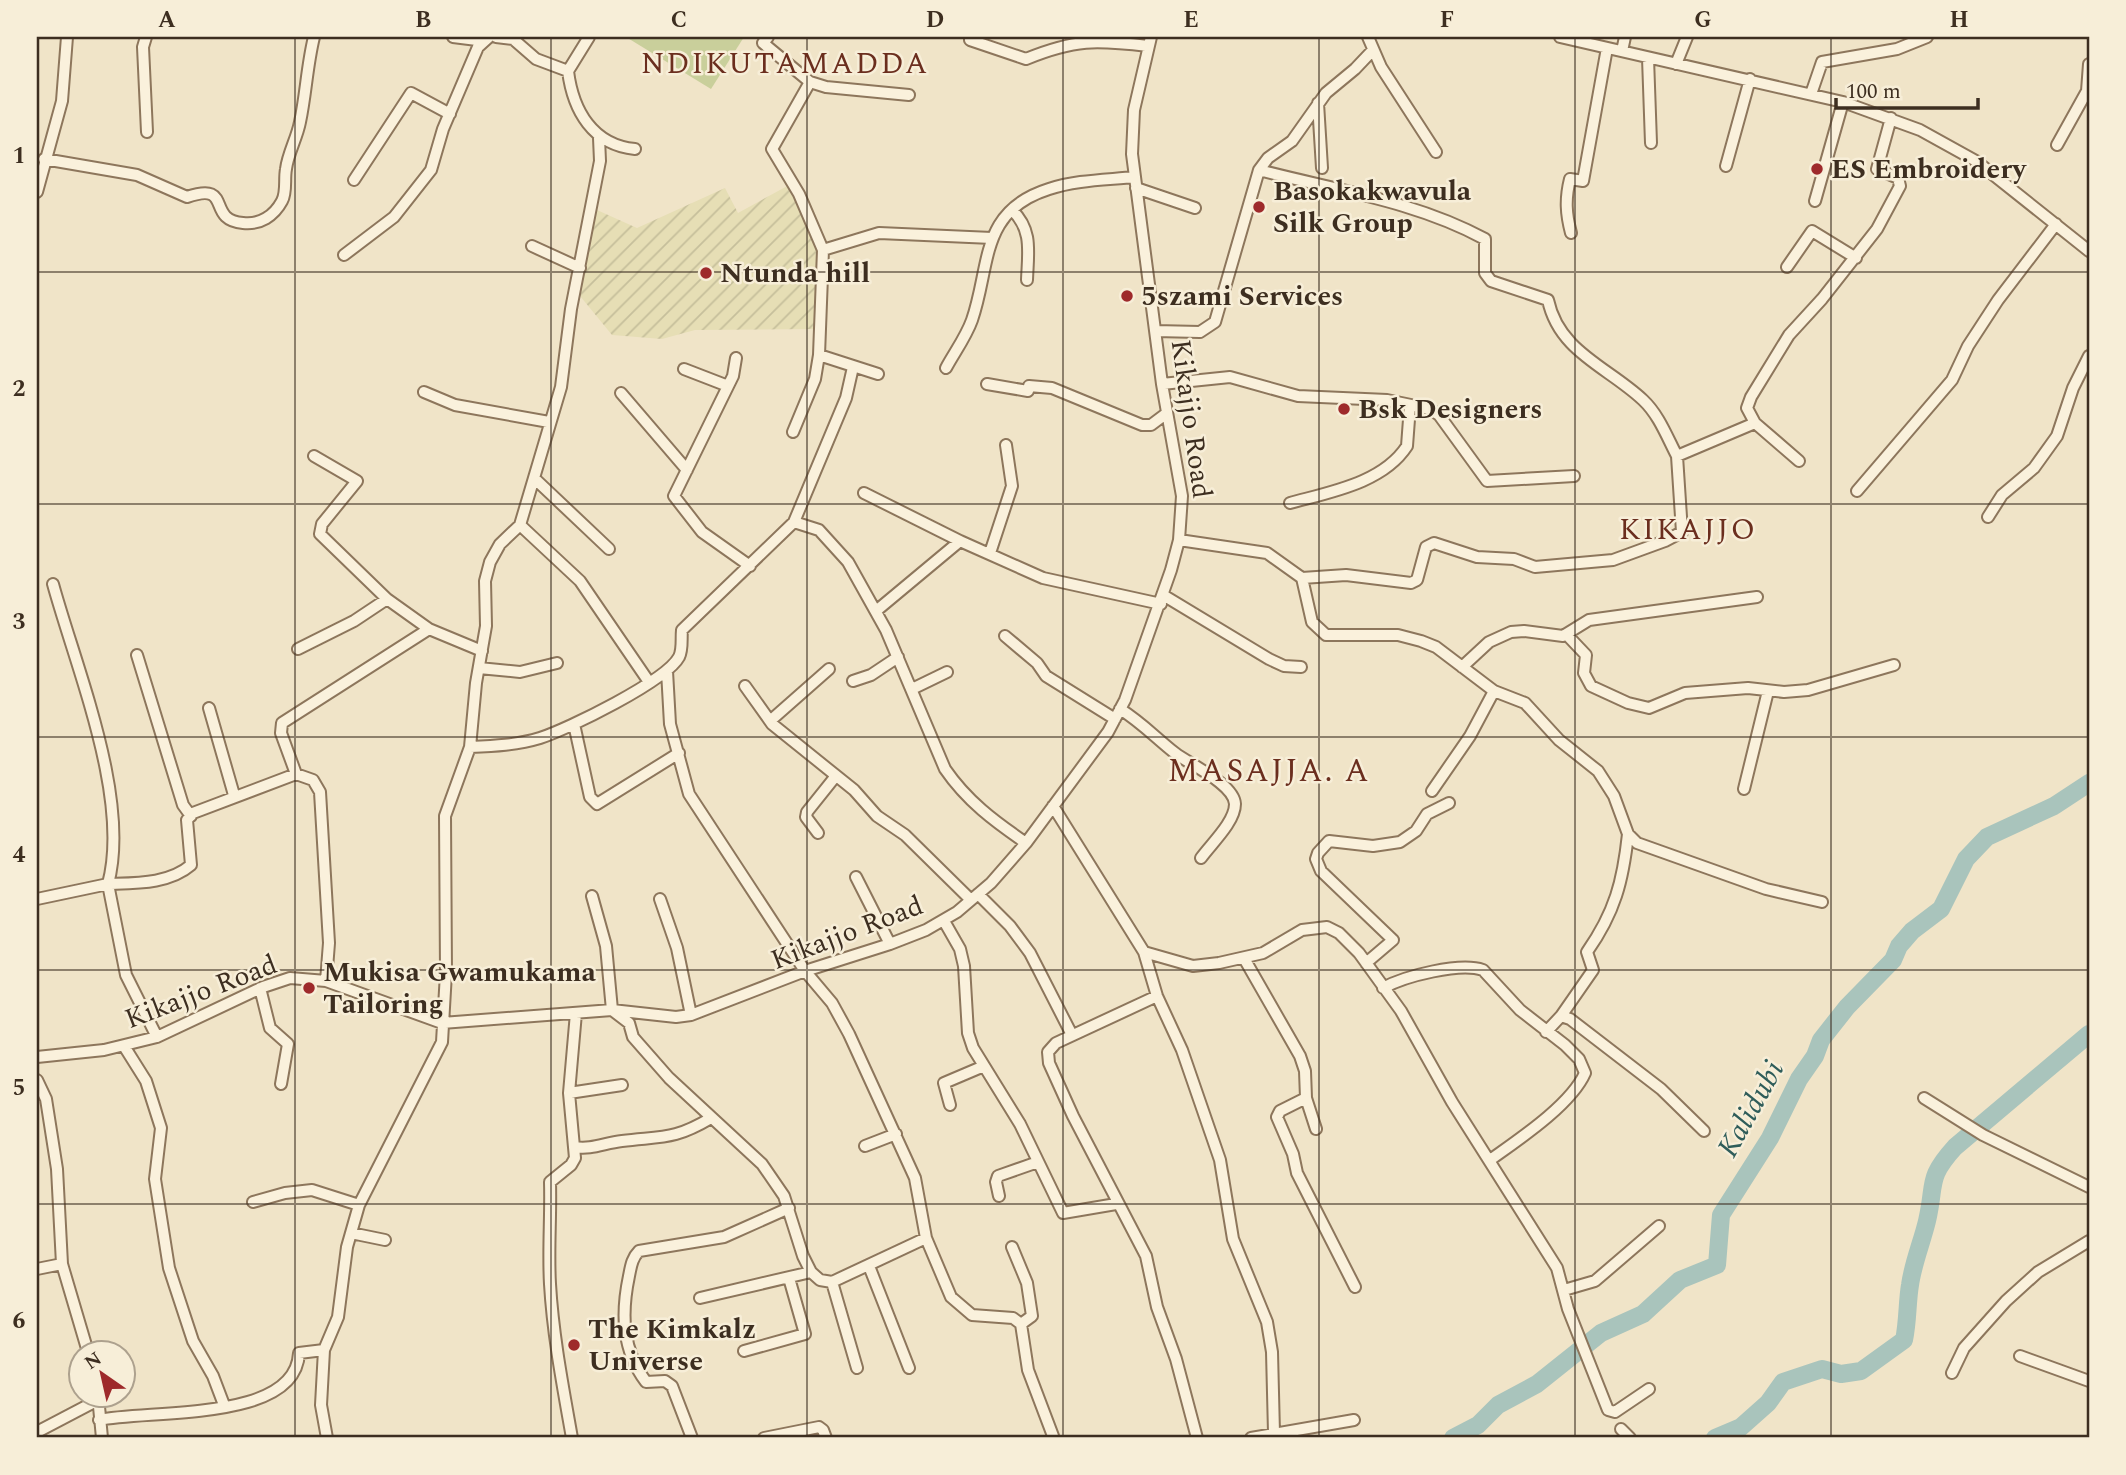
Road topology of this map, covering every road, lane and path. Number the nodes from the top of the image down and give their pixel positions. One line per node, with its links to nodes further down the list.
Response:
1 (67, 37): 39 (street)
2 (146, 37): 33 (street)
3 (314, 37): 39 (street)
4 (453, 37): 5 (street)
5 (486, 37): 31 (street)
6 (496, 37): 23 (street)
7 (589, 37): 23 (street)
8 (768, 37): 25 (street)
9 (971, 37): 15 (street)
10 (1368, 37): 18 (street)
11 (1560, 37): 17 (street)
12 (1625, 37): 19 (street)
13 (1686, 37): 21 (street)
14 (1927, 37): 27 (street)
15 (1092, 38): 16 (street)
16 (1149, 41): 44 (street, Kikajjo Road)
17 (1607, 48): 19 (street); 50 (street)
18 (1373, 50): 30 (street); 38 (street)
19 (1622, 51): 20 (street)
20 (1648, 58): 21 (street); 35 (street)
21 (1676, 64): 24 (street)
22 (2089, 64): 26 (street)
23 (568, 71): 34 (street)
24 (1750, 79): 27 (street); 40 (street)
25 (810, 82): 28 (street); 53 (street)
26 (2088, 91): 36 (street)
27 (1811, 94): 29 (street)
28 (909, 95)
29 (1843, 102): 32 (street); 46 (street)
30 (1318, 103): 41 (street); 42 (street)
31 (450, 114): 43 (street); 55 (street)
32 (1891, 118): 49 (street); 56 (street)
33 (147, 132)
34 (599, 138): 37 (street); 58 (street)
35 (1651, 143)
36 (2057, 145)
37 (635, 149)
38 (1436, 152)
39 (44, 159): 45 (street)
40 (1726, 166)
41 (1322, 168)
42 (1259, 170): 60 (street); 80 (street)
43 (354, 180)
44 (1135, 182): 47 (street); 48 (street); 60 (street, Kikajjo Road)
45 (37, 192)
46 (1815, 201)
47 (1195, 208)
48 (1012, 210): 51 (street); 59 (street)
49 (2056, 224): 54 (street); 85 (street)
50 (1571, 233)
51 (992, 238): 53 (street); 65 (street)
52 (532, 246): 58 (street)
53 (823, 250): 61 (street)
54 (2089, 251)
55 (344, 255)
56 (1856, 258): 57 (street); 76 (street)
57 (1787, 267)
58 (580, 268): 75 (street)
59 (1027, 280)
60 (1155, 331): 69 (street, Kikajjo Road)
61 (819, 355): 64 (street); 77 (street)
62 (2089, 356): 88 (street)
63 (736, 358): 70 (street)
64 (853, 367): 67 (street); 89 (street)
65 (946, 368)
66 (684, 369): 70 (street)
67 (878, 374)
68 (987, 384): 74 (street)
69 (1162, 384): 73 (street); 74 (street, Kikajjo Road)
70 (727, 386): 82 (street)
71 (424, 392): 75 (street)
72 (621, 393): 82 (street)
73 (1410, 406): 83 (street); 87 (street)
74 (1167, 413): 91 (street, Kikajjo Road)
75 (549, 422): 84 (street)
76 (1755, 423): 80 (street); 81 (street)
77 (793, 432)
78 (1006, 445): 94 (street)
79 (314, 456): 99 (street)
80 (1677, 456): 96 (street)
81 (1799, 461)
82 (687, 470): 95 (street)
83 (1574, 477)
84 (534, 478): 90 (street); 93 (street)
85 (1857, 491)
86 (864, 493): 92 (street)
87 (1290, 503)
88 (1988, 517)
89 (794, 522): 95 (street); 101 (street)
90 (520, 525): 106 (street); 118 (street)
91 (1179, 540): 96 (street); 100 (street, Kikajjo Road)
92 (960, 541): 94 (street); 101 (street)
93 (609, 549)
94 (990, 553): 100 (street)
95 (750, 566): 115 (street)
96 (1302, 578): 112 (street)
97 (53, 584): 142 (street)
98 (1757, 597): 103 (street)
99 (387, 598): 102 (street); 105 (street)
100 (1162, 599): 111 (street); 124 (street, Kikajjo Road)
101 (876, 611): 108 (street)
102 (429, 629): 106 (street); 129 (street)
103 (1567, 635): 112 (street); 122 (street)
104 (1005, 636): 124 (street)
105 (299, 649)
106 (482, 651): 113 (street)
107 (136, 655): 136 (street)
108 (898, 657): 117 (street); 120 (street)
109 (557, 663): 113 (street)
110 (1894, 665): 122 (street)
111 (1301, 667)
112 (1462, 667): 121 (street)
113 (479, 668): 127 (street)
114 (828, 669): 125 (street)
115 (667, 671): 118 (street); 128 (street)
116 (947, 673): 120 (street)
117 (853, 681)
118 (649, 682): 126 (street)
119 (745, 686): 125 (street)
120 (912, 689): 139 (street)
121 (1494, 691): 132 (street); 138 (street)
122 (1768, 691): 131 (street)
123 (209, 708): 133 (street)
124 (1118, 714): 135 (street, Kikajjo Road); 140 (street)
125 (770, 722): 130 (street)
126 (575, 724): 127 (street); 128 (street)
127 (470, 747): 162 (street)
128 (679, 753): 153 (street)
129 (296, 774): 133 (street); 154 (street)
130 (835, 777): 137 (street); 144 (street)
131 (1744, 789)
132 (1432, 790)
133 (234, 795): 136 (street)
134 (1449, 803): 152 (street)
135 (1053, 806): 139 (street, Kikajjo Road); 150 (street)
136 (191, 816): 142 (street)
137 (818, 833)
138 (1628, 834): 147 (street); 161 (street)
139 (1026, 843): 144 (street, Kikajjo Road)
140 (1201, 858)
141 (856, 877): 149 (street)
142 (108, 884): 146 (street); 165 (street)
143 (592, 896): 158 (street)
144 (974, 897): 148 (street, Kikajjo Road); 164 (street)
145 (660, 899): 160 (street)
146 (37, 900)
147 (1822, 902)
148 (944, 921): 149 (street, Kikajjo Road); 168 (street)
149 (890, 944): 153 (street, Kikajjo Road)
150 (1144, 952): 151 (street); 157 (street)
151 (1245, 960): 152 (street); 173 (street)
152 (1366, 963): 156 (street)
153 (805, 971): 160 (street, Kikajjo Road); 179 (street)
154 (326, 981): 155 (street, Kikajjo Road); 162 (street, Kikajjo Road)
155 (260, 988): 165 (street, Kikajjo Road); 170 (street)
156 (1384, 988): 163 (street); 182 (street)
157 (1157, 996): 164 (street); 222 (street)
158 (612, 1010): 159 (street, Kikajjo Road); 160 (street, Kikajjo Road); 176 (street)
159 (576, 1013): 162 (street, Kikajjo Road); 172 (street)
160 (691, 1015)
161 (1561, 1016): 163 (street); 178 (street)
162 (442, 1023): 188 (street)
163 (1546, 1032): 182 (street)
164 (1072, 1035): 187 (street)
165 (157, 1037): 166 (street, Kikajjo Road)
166 (124, 1046): 167 (street, Kikajjo Road); 215 (street)
167 (37, 1057)
168 (984, 1066): 175 (street); 183 (street)
169 (37, 1080): 196 (street)
170 (281, 1084)
171 (622, 1085): 172 (street)
172 (569, 1093): 181 (street)
173 (1306, 1098): 177 (street); 202 (street)
174 (1924, 1098): 184 (street)
175 (950, 1105)
176 (711, 1118): 181 (street); 189 (street)
177 (1317, 1129)
178 (1704, 1132)
179 (896, 1134): 180 (street); 192 (street)
180 (865, 1146)
181 (574, 1147): 226 (street)
182 (1490, 1160): 203 (street)
183 (1038, 1162): 185 (street); 187 (street)
184 (2089, 1187)
185 (999, 1196)
186 (253, 1202): 188 (street)
187 (1116, 1203): 230 (street)
188 (359, 1205): 191 (street)
189 (789, 1208): 199 (street); 227 (street)
190 (1660, 1226): 203 (street)
191 (351, 1233): 193 (street); 207 (street)
192 (926, 1238): 197 (street); 205 (street)
193 (385, 1240)
194 (2089, 1241): 212 (street)
195 (1012, 1247): 205 (street)
196 (62, 1264): 198 (street); 206 (street)
197 (869, 1266): 201 (street); 210 (street)
198 (37, 1269)
199 (811, 1272): 200 (street); 201 (street)
200 (789, 1278): 204 (street); 208 (street)
201 (832, 1282): 211 (street)
202 (1355, 1287)
203 (1564, 1290): 214 (street)
204 (700, 1298)
205 (1021, 1324): 223 (street)
206 (84, 1338)
207 (324, 1350): 215 (street); 225 (street)
208 (744, 1351)
209 (2020, 1356): 213 (street)
210 (909, 1367)
211 (857, 1368)
212 (1952, 1373)
213 (2089, 1381)
214 (1649, 1389)
215 (224, 1405): 218 (street)
216 (79, 1408): 221 (street)
217 (98, 1408): 218 (street)
218 (99, 1420): 224 (street)
219 (1354, 1420): 222 (street)
220 (1621, 1429): 232 (street)
221 (37, 1432)
222 (1274, 1433): 231 (street)
223 (1053, 1436)
224 (102, 1438)
225 (327, 1438)
226 (572, 1438)
227 (692, 1438)
228 (764, 1438): 229 (street)
229 (826, 1438)
230 (1196, 1438)
231 (1251, 1438)
232 (1630, 1438)

